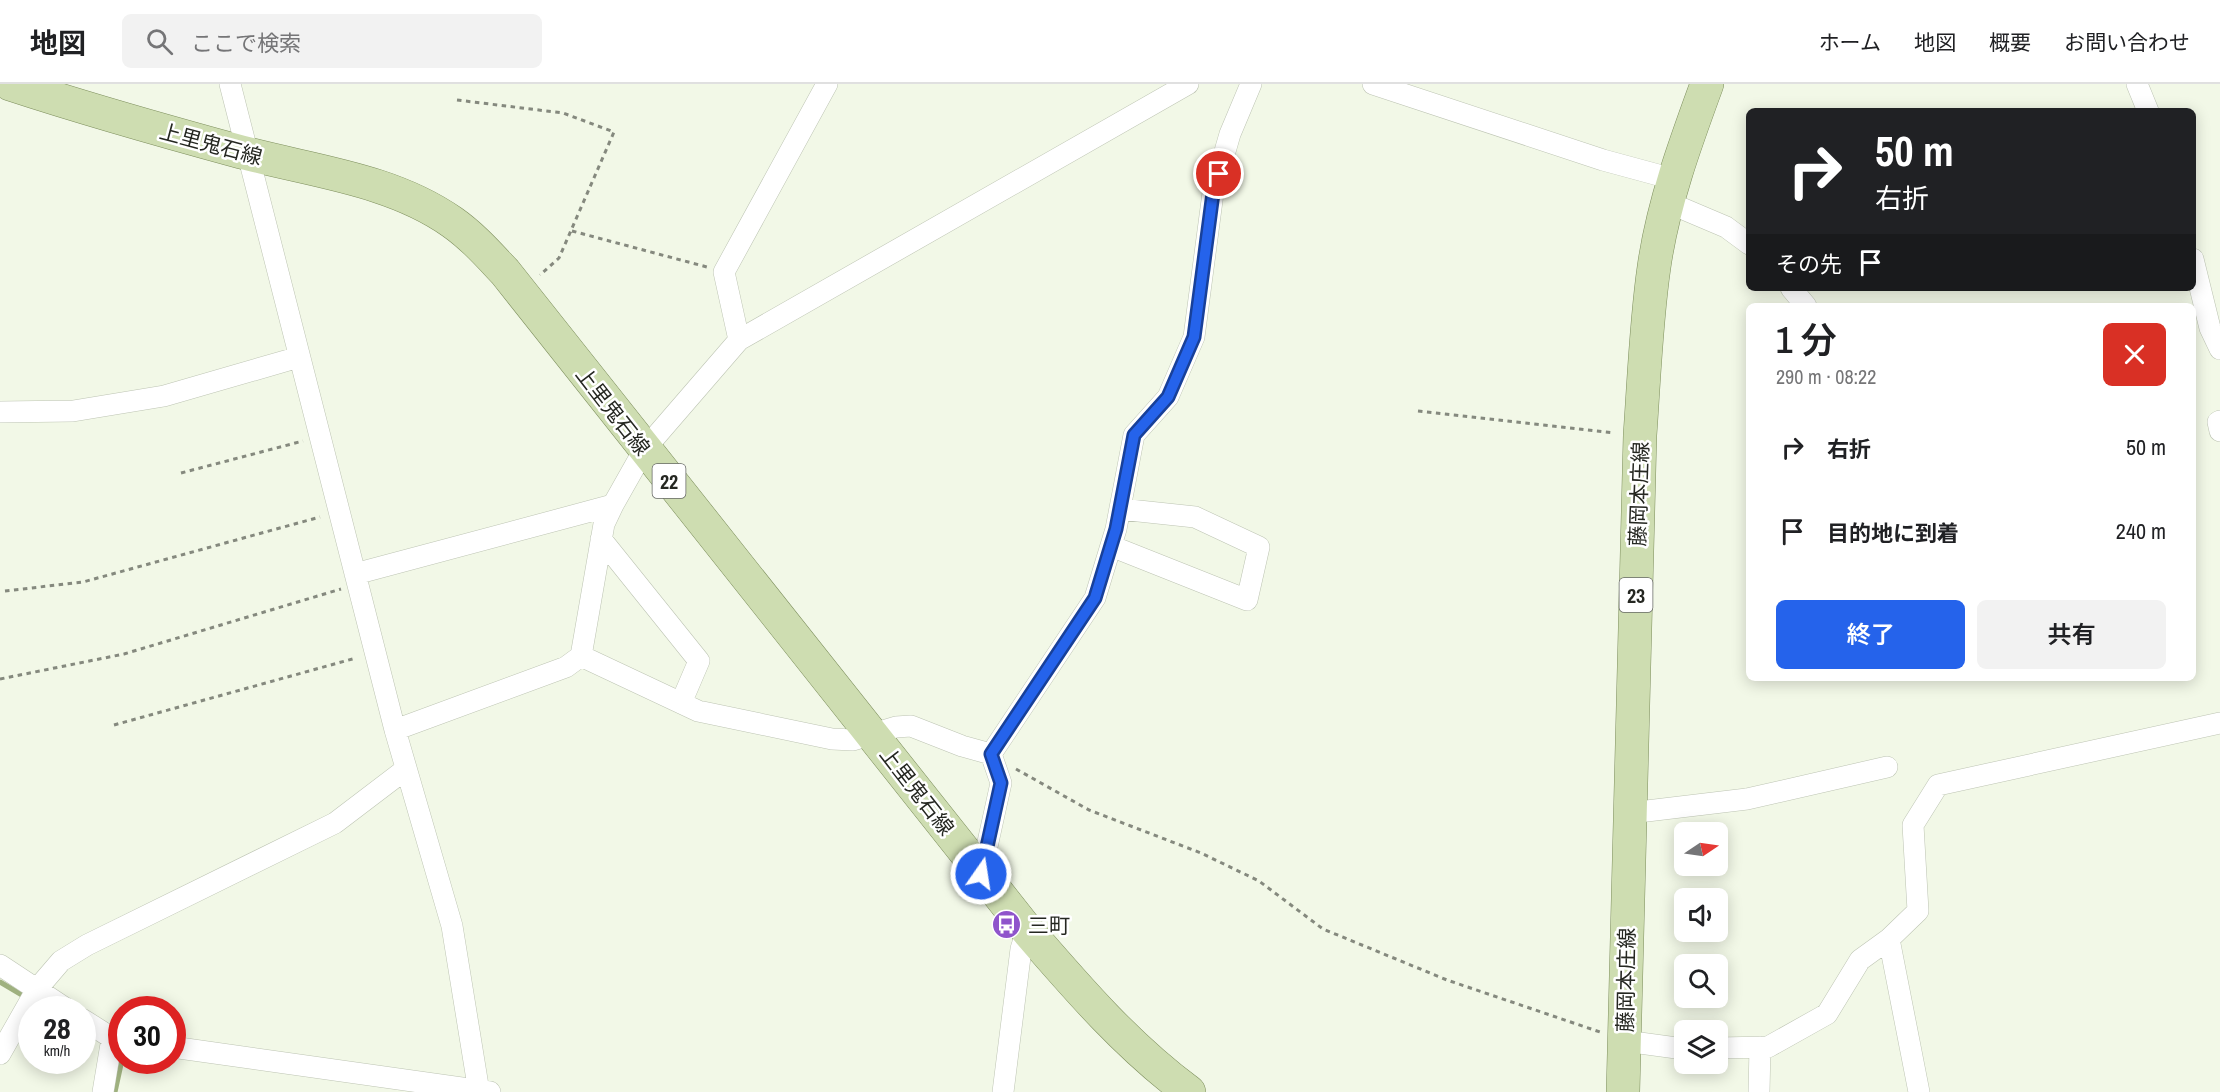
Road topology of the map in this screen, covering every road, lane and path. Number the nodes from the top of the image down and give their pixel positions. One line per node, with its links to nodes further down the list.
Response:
1 (10, 84): 11 (main road, 上里鬼石線 / 22)
2 (230, 84): 11 (street)
3 (827, 84): 15 (street)
4 (1188, 84): 21 (street)
5 (1251, 84): 33 (street)
6 (1373, 84): 12 (street)
7 (1707, 84): 12 (main road, 藤岡本庄線 / 23)
8 (2137, 84): 10 (street)
9 (457, 100): 13 (path)
10 (2147, 108)
11 (248, 154): 18 (main road, 上里鬼石線 / 22); 23 (street)
12 (1670, 191): 14 (street); 28 (main road, 藤岡本庄線 / 23)
13 (571, 230): 15 (path); 18 (path)
14 (1746, 242)
15 (724, 272): 21 (street)
16 (2196, 286): 20 (street)
17 (1794, 291): 19 (street)
18 (521, 292): 30 (main road, 上里鬼石線 / 22)
19 (1804, 303)
20 (2201, 330): 22 (street)
21 (739, 340): 30 (street)
22 (2220, 349)
23 (299, 357): 25 (street); 29 (street)
24 (1418, 411): 28 (path)
25 (0, 412)
26 (2220, 421): 27 (street)
27 (2220, 431)
28 (1640, 435): 50 (main road, 藤岡本庄線 / 23)
29 (320, 437): 31 (path); 34 (street)
30 (644, 450): 32 (street); 46 (main road, 上里鬼石線 / 22)
31 (181, 473)
32 (613, 505): 35 (street); 37 (street)
33 (1120, 510): 36 (street); 36 (street)
34 (339, 512): 37 (street); 38 (path)
35 (601, 539): 40 (street); 42 (street)
36 (1111, 546): 47 (street)
37 (356, 579): 39 (street); 41 (path)
38 (5, 591)
39 (375, 652): 44 (path); 45 (street)
40 (581, 656): 42 (street); 45 (street)
41 (0, 679)
42 (681, 703): 46 (street)
43 (2220, 723): 53 (street)
44 (114, 725)
45 (395, 730): 49 (street)
46 (873, 735): 47 (street); 51 (main road, 上里鬼石線 / 22)
47 (991, 754): 51 (street); 57 (path)
48 (1887, 766): 50 (street)
49 (406, 769): 55 (street); 64 (street)
50 (1630, 813): 57 (main road, 藤岡本庄線 / 23)
51 (981, 874): 52 (main road, 上里鬼石線 / 22)
52 (1027, 930): 66 (street); 67 (main road, 上里鬼石線 / 22)
53 (1889, 939): 58 (street); 70 (street)
54 (0, 965): 55 (street)
55 (37, 989): 56 (street); 62 (street)
56 (47, 996)
57 (1625, 1041): 59 (street); 68 (main road, 藤岡本庄線 / 23)
58 (1760, 1047): 60 (street); 69 (street)
59 (1674, 1048)
60 (1728, 1048)
61 (186, 1049): 64 (street)
62 (0, 1054)
63 (108, 1073): 65 (street)
64 (483, 1091)
65 (103, 1092)
66 (1003, 1092)
67 (1189, 1092)
68 (1623, 1092)
69 (1759, 1092)
70 (1919, 1092)

